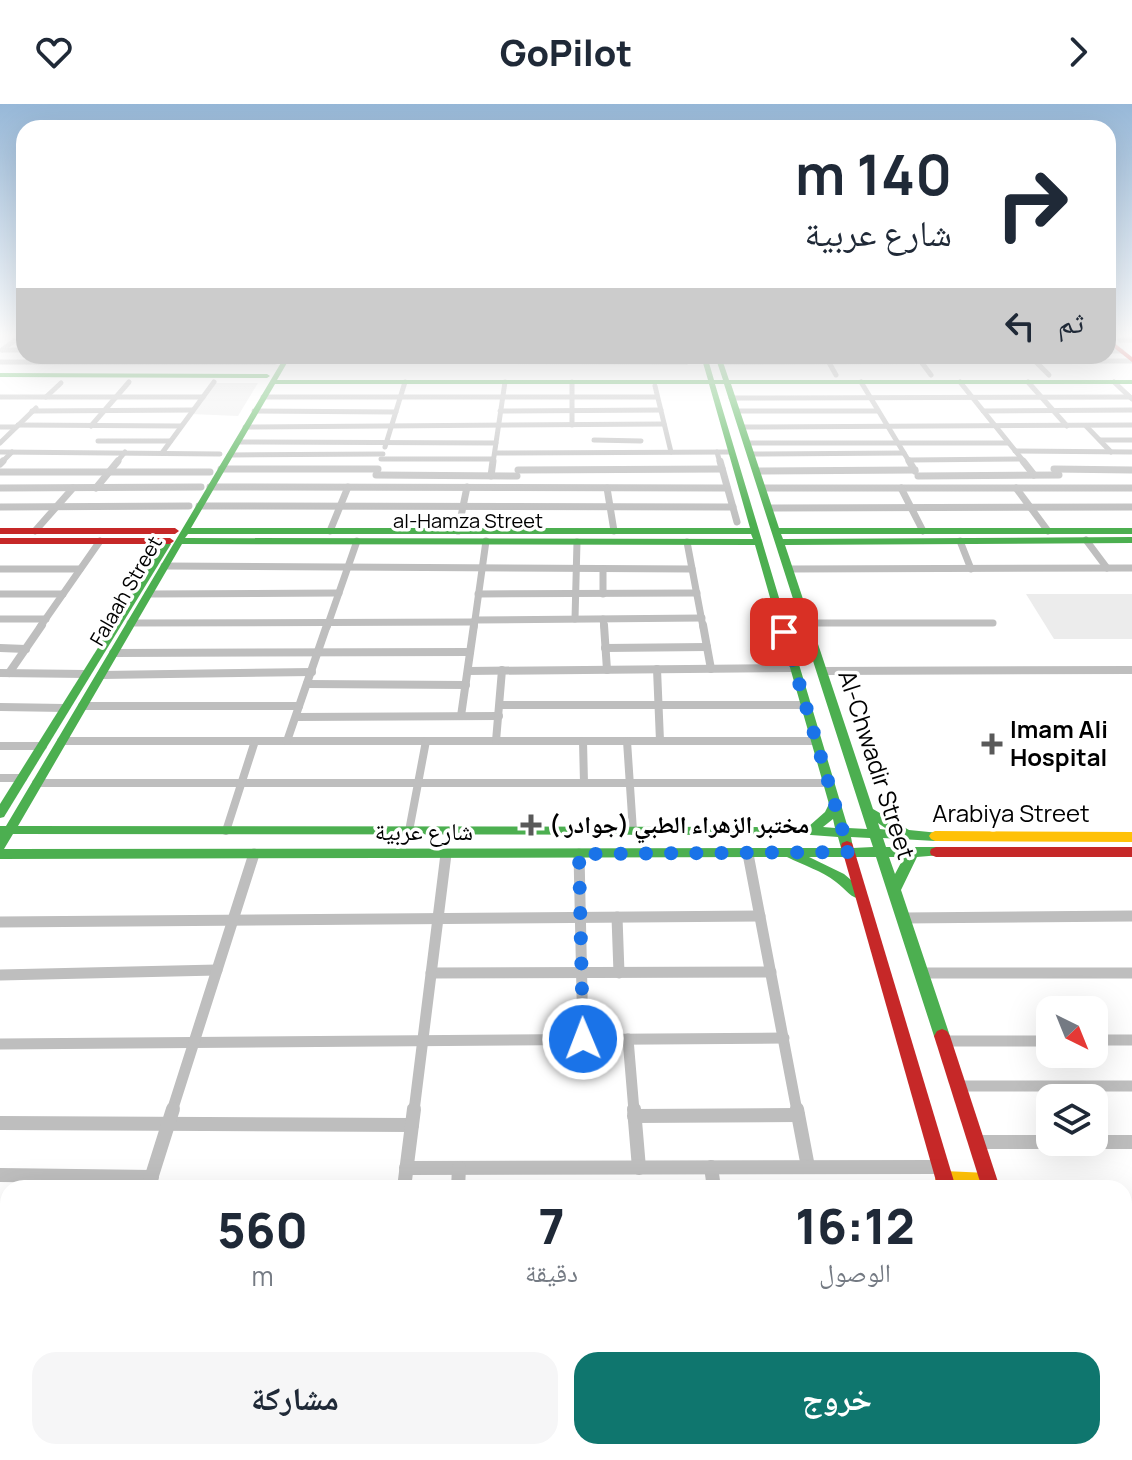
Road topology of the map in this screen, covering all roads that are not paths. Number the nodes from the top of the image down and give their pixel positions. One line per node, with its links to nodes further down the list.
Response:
1 (45, 398): 24 (street)
2 (116, 398): 18 (street)
3 (202, 398): 19 (street)
4 (258, 398): 76 (main road, Falaah Street)
5 (262, 398): 25 (main road, Falaah Street)
6 (400, 398): 30 (street)
7 (503, 398): 26 (street)
8 (572, 398): 20 (street)
9 (657, 398): 21 (street)
10 (716, 398): 71 (main road, Al-Chwadir Street)
11 (732, 398): 17 (main road, Al-Chwadir Street)
12 (865, 398): 17 (street)
13 (871, 398): 27 (street)
14 (973, 398): 28 (street)
15 (1042, 398): 29 (street)
16 (1060, 398): 22 (street)
17 (734, 404): 27 (street); 47 (main road, Al-Chwadir Street)
18 (105, 410): 19 (street); 24 (street); 36 (street)
19 (193, 410): 38 (street)
20 (572, 410): 21 (street); 26 (street); 32 (street)
21 (661, 410): 31 (street)
22 (1076, 410): 23 (street); 29 (street)
23 (1132, 410)
24 (32, 411): 35 (street)
25 (254, 411): 30 (street); 46 (main road, Falaah Street)
26 (500, 411): 40 (street)
27 (878, 411): 41 (street)
28 (983, 411): 29 (street); 42 (street)
29 (1054, 411): 43 (street)
30 (396, 412): 39 (street)
31 (664, 424): 33 (street); 69 (street)
32 (572, 425): 33 (street); 40 (street)
33 (593, 425): 48 (street)
34 (1132, 425): 44 (street)
35 (17, 426): 36 (street); 45 (street); 55 (street)
36 (91, 426): 37 (street)
37 (112, 426): 38 (street); 51 (street)
38 (181, 426): 52 (street)
39 (391, 426): 40 (street); 46 (street); 56 (street)
40 (498, 426): 57 (street)
41 (888, 426): 42 (street); 47 (street); 58 (street)
42 (995, 426): 43 (street); 59 (street)
43 (1067, 426): 44 (street)
44 (1086, 426): 49 (street)
45 (0, 427)
46 (245, 427): 54 (main road, Falaah Street)
47 (741, 427): 60 (main road, Al-Chwadir Street)
48 (594, 440): 53 (street); 67 (street)
49 (1100, 440): 50 (street); 72 (street)
50 (1132, 440)
51 (98, 441): 52 (street); 65 (street)
52 (170, 441): 74 (street)
53 (641, 441)
54 (237, 442): 56 (street); 76 (main road, Falaah Street)
55 (0, 443)
56 (386, 443): 57 (street); 77 (street)
57 (496, 443): 78 (street)
58 (898, 443): 59 (street); 60 (street); 79 (street)
59 (1008, 443): 61 (street)
60 (750, 449): 79 (street); 86 (main road, Al-Chwadir Street)
61 (1015, 451): 62 (street); 80 (street)
62 (1039, 451): 72 (street); 90 (street)
63 (0, 452): 64 (street)
64 (12, 452): 65 (street); 81 (street)
65 (88, 452): 66 (street)
66 (125, 452): 74 (street); 88 (street)
67 (595, 452): 68 (street); 75 (street)
68 (631, 452): 69 (street); 82 (street)
69 (671, 452): 70 (street)
70 (717, 452): 71 (street); 83 (street)
71 (731, 452): 138 (main road, Al-Chwadir Street)
72 (1111, 452): 73 (street)
73 (1132, 452)
74 (162, 453): 76 (street)
75 (519, 453): 78 (street); 91 (street)
76 (225, 454): 77 (street); 84 (main road, Falaah Street)
77 (382, 456): 78 (street); 89 (street)
78 (494, 456): 94 (street)
79 (906, 456): 80 (street); 92 (street)
80 (1021, 459): 93 (street)
81 (0, 464)
82 (634, 469): 83 (street); 91 (street); 106 (street)
83 (722, 469): 107 (street)
84 (215, 470): 88 (street); 89 (street); 95 (main road, Falaah Street)
85 (1132, 470): 90 (street)
86 (758, 471): 92 (street); 108 (main road, Al-Chwadir Street)
87 (0, 472): 88 (street)
88 (108, 472): 104 (street)
89 (377, 472): 94 (street); 97 (street)
90 (1056, 472): 93 (street); 112 (street)
91 (517, 473): 94 (street); 99 (street)
92 (916, 473): 93 (street); 110 (street)
93 (1034, 475)
94 (491, 476)
95 (205, 487): 96 (street); 104 (street); 114 (main road, Falaah Street)
96 (348, 487): 97 (street); 115 (street)
97 (372, 487): 98 (street)
98 (467, 487): 99 (street); 119 (street)
99 (516, 487): 100 (street)
100 (577, 487): 105 (street); 120 (street)
101 (0, 488): 102 (street)
102 (38, 488): 103 (street); 117 (street)
103 (73, 488): 104 (street); 118 (street)
104 (96, 488)
105 (607, 488): 106 (street); 121 (street)
106 (637, 488): 107 (street)
107 (727, 488): 122 (street)
108 (764, 488): 109 (street); 125 (main road, Al-Chwadir Street)
109 (901, 488): 110 (street); 126 (street)
110 (926, 488): 111 (street)
111 (1016, 488): 112 (street); 123 (street)
112 (1069, 488): 113 (street)
113 (1131, 489)
114 (194, 506): 115 (street); 118 (street); 136 (main road, Falaah Street)
115 (341, 506): 119 (street); 130 (street)
116 (0, 507): 117 (street)
117 (21, 507): 118 (street)
118 (56, 507): 129 (street)
119 (463, 507): 120 (street); 131 (street)
120 (577, 507): 121 (street)
121 (610, 507): 122 (street); 132 (street)
122 (733, 507): 127 (street)
123 (1030, 507): 124 (street); 126 (street); 134 (street)
124 (1132, 507)
125 (770, 508): 126 (street); 139 (main road, Al-Chwadir Street)
126 (911, 508): 133 (street)
127 (737, 522)
128 (0, 531): 129 (main road, al-Hamza Street)
129 (35, 531): 136 (main road, al-Hamza Street)
130 (330, 531): 136 (main road, al-Hamza Street); 137 (main road, al-Hamza Street)
131 (458, 531): 132 (main road, al-Hamza Street); 137 (main road, al-Hamza Street)
132 (614, 531): 138 (main road, al-Hamza Street)
133 (923, 531): 139 (main road); 140 (main road)
134 (1048, 531): 135 (main road); 140 (main road)
135 (1132, 531)
136 (177, 536): 144 (main road, al-Hamza Street); 145 (main road, al-Hamza Street); 150 (main road, Falaah Street); 198 (main road, Falaah Street)
137 (434, 536): 145 (main road, al-Hamza Street); 146 (main road, al-Hamza Street)
138 (756, 536): 149 (main road, al-Hamza Street); 180 (main road, Al-Chwadir Street)
139 (778, 536): 147 (main road); 160 (main road, Al-Chwadir Street)
140 (1025, 536): 141 (main road); 147 (main road)
141 (1086, 540): 142 (main road); 153 (street)
142 (1132, 540)
143 (0, 541): 144 (main road, al-Hamza Street)
144 (100, 541): 156 (street)
145 (357, 541): 151 (street)
146 (486, 541): 148 (main road, al-Hamza Street); 152 (street)
147 (960, 541): 161 (street)
148 (577, 542): 149 (main road, al-Hamza Street); 157 (street)
149 (687, 542): 159 (street)
150 (164, 566): 151 (street); 166 (main road, Falaah Street)
151 (348, 567): 152 (street); 162 (street)
152 (482, 568): 157 (street); 167 (street)
153 (1107, 568): 154 (street); 161 (street)
154 (1132, 568)
155 (0, 569): 156 (street)
156 (80, 569): 165 (street)
157 (576, 569): 158 (street); 168 (street)
158 (603, 569): 159 (street); 169 (street)
159 (692, 569): 163 (street)
160 (789, 569): 161 (street); 179 (main road, Al-Chwadir Street)
161 (971, 569)
162 (339, 593): 166 (street); 177 (street)
163 (697, 593): 169 (street); 170 (street)
164 (0, 594): 165 (street)
165 (63, 594): 172 (street)
166 (148, 594): 176 (main road, Falaah Street)
167 (478, 594): 168 (street); 175 (street)
168 (575, 594): 169 (street); 173 (street)
169 (603, 594)
170 (702, 618): 174 (street); 181 (street)
171 (0, 619): 172 (street)
172 (46, 619): 184 (street)
173 (575, 619): 174 (street); 175 (street)
174 (603, 619): 183 (street)
175 (474, 621): 177 (street); 185 (street)
176 (130, 623): 177 (street); 186 (main road, Falaah Street)
177 (329, 623): 187 (street)
178 (993, 623): 179 (street)
179 (808, 628): 180 (main road); 195 (main road, Al-Chwadir Street)
180 (784, 632): 188 (main road, Al-Chwadir Street)
181 (707, 647): 183 (street); 190 (street)
182 (0, 648): 184 (street)
183 (605, 648): 192 (street)
184 (26, 649): 197 (street)
185 (470, 652): 187 (street); 194 (street)
186 (113, 653): 187 (street); 199 (main road, Falaah Street)
187 (318, 653): 196 (street)
188 (794, 668): 190 (street); 204 (main road, Al-Chwadir Street)
189 (657, 669): 190 (street); 192 (street); 203 (street)
190 (711, 669)
191 (502, 670): 192 (street); 194 (street); 202 (street)
192 (607, 670)
193 (1132, 670): 195 (street)
194 (468, 671): 201 (street)
195 (822, 671): 233 (main road, Al-Chwadir Street)
196 (312, 672): 199 (street); 200 (street)
197 (4, 673): 198 (street)
198 (86, 674): 208 (main road, Falaah Street)
199 (101, 675): 205 (main road, Falaah Street)
200 (307, 684): 201 (street); 206 (street)
201 (466, 685): 209 (street)
202 (500, 705): 203 (street); 210 (street)
203 (658, 705): 204 (street); 219 (street)
204 (805, 705): 220 (main road, Al-Chwadir Street)
205 (82, 706): 206 (street); 212 (main road, Falaah Street)
206 (299, 706): 211 (street)
207 (0, 707): 208 (street)
208 (65, 708): 222 (main road, Falaah Street)
209 (461, 716): 210 (street); 211 (street)
210 (499, 716): 216 (street)
211 (296, 717): 214 (street)
212 (61, 741): 213 (street); 225 (main road, Falaah Street)
213 (255, 741): 214 (street); 226 (street)
214 (287, 741): 215 (street)
215 (426, 741): 216 (street); 227 (street)
216 (496, 741): 217 (street)
217 (583, 741): 218 (street); 228 (street)
218 (627, 741): 219 (street); 229 (street)
219 (660, 741): 220 (street)
220 (815, 741): 230 (main road, Al-Chwadir Street)
221 (0, 746): 222 (street)
222 (43, 746): 224 (main road, Falaah Street)
223 (0, 778): 224 (street)
224 (23, 778): 234 (main road, Falaah Street)
225 (36, 783): 226 (street); 232 (main road, Falaah Street)
226 (241, 783): 227 (street); 237 (street)
227 (417, 783): 228 (street); 239 (street)
228 (584, 783): 229 (street)
229 (630, 783): 230 (street); 240 (street)
230 (828, 783): 231 (main road, Al-Chwadir Street)
231 (834, 805): 241 (main road); 242 (main road, Al-Chwadir Street)
232 (21, 810): 235 (main road, Falaah Street); 236 (main road)
233 (868, 811): 243 (main road, Al-Chwadir Street); 244 (main road)
234 (0, 814)
235 (5, 830): 236 (main road, شارع عربية); 246 (main road, Falaah Street)
236 (42, 830): 237 (main road, شارع عربية)
237 (226, 831): 238 (main road, شارع عربية)
238 (370, 831): 239 (main road, شارع عربية); 254 (main road)
239 (409, 831): 240 (main road, شارع عربية)
240 (633, 831): 241 (main road, شارع عربية)
241 (811, 831): 242 (main road, شارع عربية)
242 (841, 834): 243 (main road, Arabiya Street); 247 (main road, Al-Chwadir Street)
243 (875, 836): 244 (main road, Arabiya Street); 248 (main road, Al-Chwadir Street)
244 (908, 836): 245 (main road, Arabiya Street)
245 (1132, 837)
246 (0, 846)
247 (849, 852): 248 (main road, Arabiya Street); 258 (main road, شارع عربية); 261 (main road, Al-Chwadir Street)
248 (883, 852): 249 (main road, Arabiya Street); 260 (main road, Al-Chwadir Street)
249 (913, 852): 250 (main road, Arabiya Street); 260 (main road)
250 (1132, 852)
251 (0, 854): 252 (main road, شارع عربية)
252 (31, 854): 253 (main road, شارع عربية); 259 (main road)
253 (254, 854): 254 (main road, شارع عربية); 268 (street)
254 (365, 854): 255 (main road, شارع عربية)
255 (446, 854): 256 (main road, شارع عربية); 267 (street)
256 (579, 854): 257 (main road, شارع عربية); 265 (street)
257 (748, 854): 258 (main road, شارع عربية); 262 (street)
258 (792, 854): 261 (main road)
259 (0, 864)
260 (894, 891): 266 (main road, Al-Chwadir Street)
261 (860, 896): 305 (main road, Al-Chwadir Street)
262 (760, 916): 264 (street); 271 (street)
263 (1132, 916): 266 (street)
264 (617, 917): 265 (street); 274 (street)
265 (580, 918): 267 (street); 273 (street)
266 (903, 918): 275 (main road, Al-Chwadir Street)
267 (438, 919): 268 (street); 272 (street)
268 (233, 920): 269 (street); 270 (street)
269 (0, 922)
270 (217, 970): 277 (street); 287 (street)
271 (771, 972): 274 (street); 278 (street)
272 (431, 973): 273 (street); 285 (street)
273 (582, 973): 274 (street); 279 (street)
274 (619, 973)
275 (921, 973): 276 (street); 283 (main road, Al-Chwadir Street)
276 (1132, 973)
277 (0, 975)
278 (784, 1038): 280 (street); 290 (street)
279 (583, 1039): 280 (street); 285 (street)
280 (628, 1039): 291 (street)
281 (1108, 1040): 282 (street)
282 (1132, 1040)
283 (943, 1041): 284 (street); 288 (main road, Al-Chwadir Street)
284 (1036, 1041)
285 (422, 1042): 287 (street); 294 (street)
286 (0, 1044): 287 (street)
287 (194, 1044): 293 (street)
288 (957, 1086): 289 (street); 295 (main road, Al-Chwadir Street)
289 (1132, 1086)
290 (798, 1115): 291 (street); 300 (street)
291 (634, 1116): 303 (street)
292 (0, 1123): 293 (street)
293 (169, 1124): 294 (street); 307 (street)
294 (412, 1125): 301 (street)
295 (976, 1142): 296 (street); 311 (main road, Al-Chwadir Street)
296 (1036, 1142)
297 (1108, 1142): 298 (street)
298 (1132, 1142)
299 (711, 1167): 300 (street); 303 (street); 310 (street)
300 (808, 1167): 305 (street)
301 (406, 1168): 302 (street); 308 (street)
302 (459, 1168): 303 (street); 309 (street)
303 (639, 1168)
304 (0, 1175): 306 (street)
305 (944, 1178)
306 (94, 1180)
307 (151, 1180)
308 (405, 1180)
309 (458, 1180)
310 (713, 1180)
311 (989, 1180)

